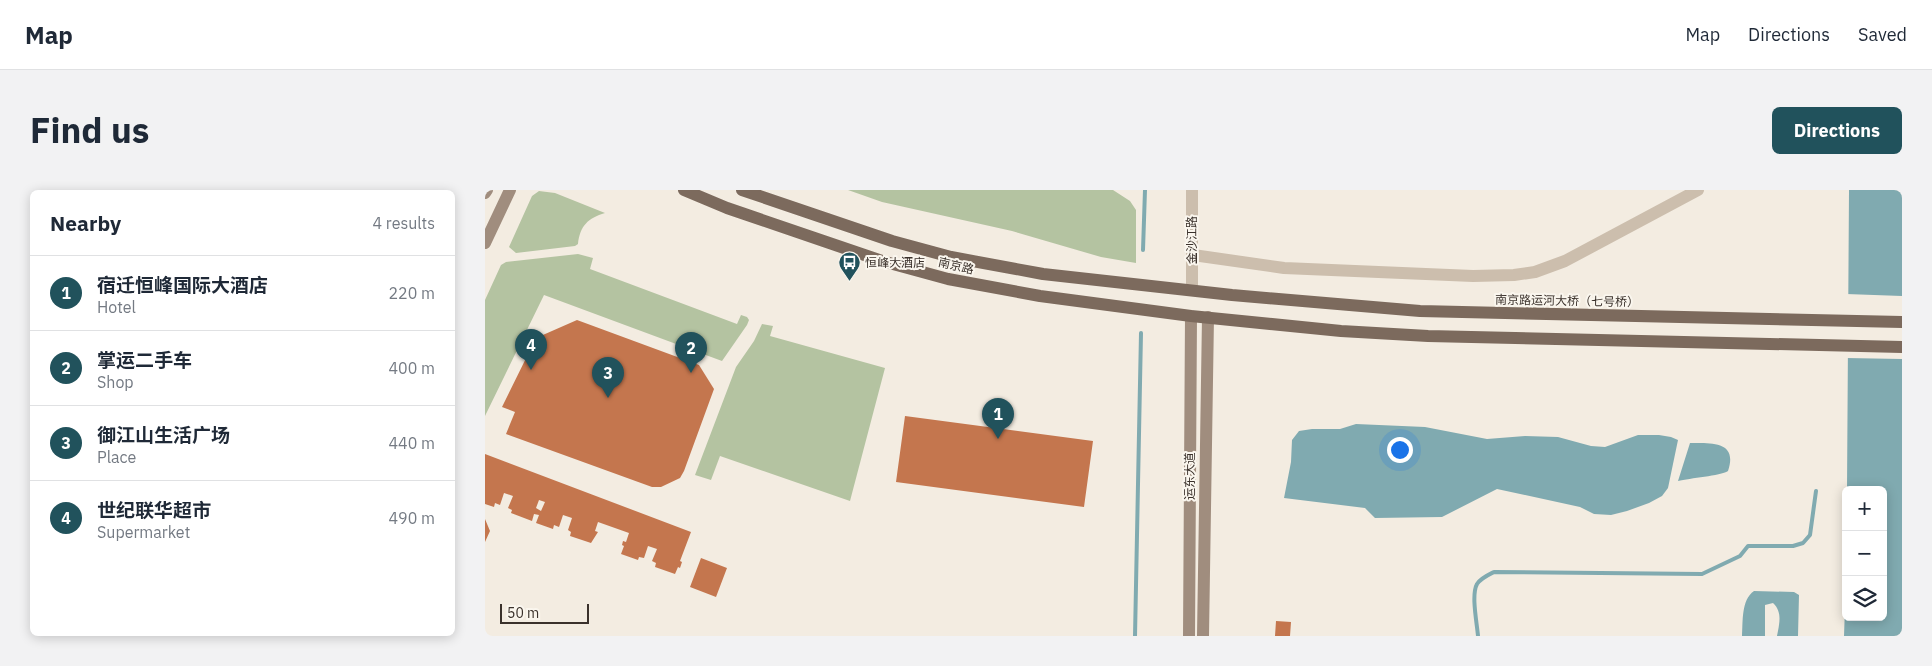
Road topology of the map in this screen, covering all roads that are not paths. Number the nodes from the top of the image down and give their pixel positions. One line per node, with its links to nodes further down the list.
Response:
1 (510, 190): 6 (main road)
2 (684, 190): 10 (main road, 南京路)
3 (742, 190): 8 (main road, 南京路)
4 (1192, 190): 7 (street, 金沙江路)
5 (1698, 190): 7 (street)
6 (485, 243)
7 (1193, 255): 8 (street, 金沙江路)
8 (1192, 290): 9 (main road, 南京路)
9 (1232, 295): 12 (main road, 南京路运河大桥（七号桥）)
10 (1191, 316): 11 (main road, 南京路); 14 (main road, 运东大道)
11 (1208, 317): 13 (main road, 南京路); 15 (main road, 运东大道)
12 (1902, 322)
13 (1902, 347)
14 (1189, 636)
15 (1203, 636)

